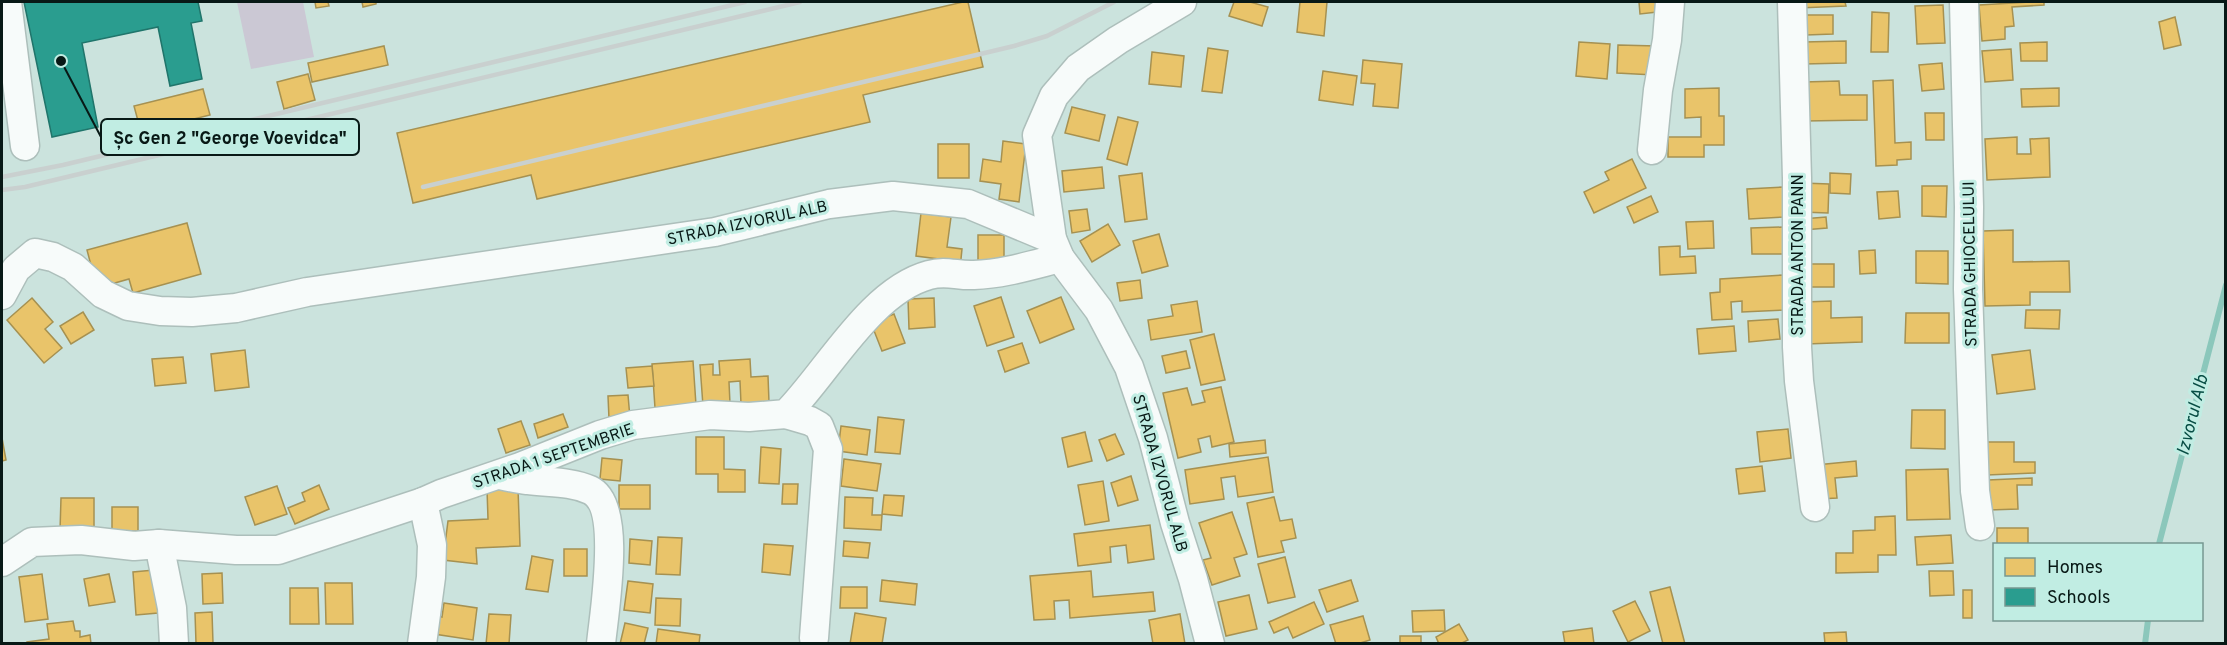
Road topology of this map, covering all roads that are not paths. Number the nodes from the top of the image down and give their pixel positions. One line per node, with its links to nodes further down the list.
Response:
1 (7, 2): 6 (street)
2 (1182, 2): 8 (street)
3 (1670, 2): 7 (street)
4 (1792, 2): 13 (street, STRADA ANTON PANN)
5 (1964, 2): 14 (street, STRADA GHIOCELULUI)
6 (25, 146)
7 (1652, 150)
8 (1056, 249): 9 (street, STRADA IZVORUL ALB); 10 (street); 21 (street, STRADA IZVORUL ALB)
9 (2, 294)
10 (786, 414): 11 (street, STRADA 1 SEPTEMBRIE); 17 (street)
11 (497, 474): 12 (street, STRADA 1 SEPTEMBRIE); 20 (street)
12 (423, 502): 15 (street, STRADA 1 SEPTEMBRIE); 19 (street)
13 (1815, 507)
14 (1980, 526)
15 (159, 544): 16 (street, STRADA 1 SEPTEMBRIE); 18 (street)
16 (2, 562)
17 (814, 638)
18 (174, 644)
19 (422, 644)
20 (601, 644)
21 (1210, 644)

